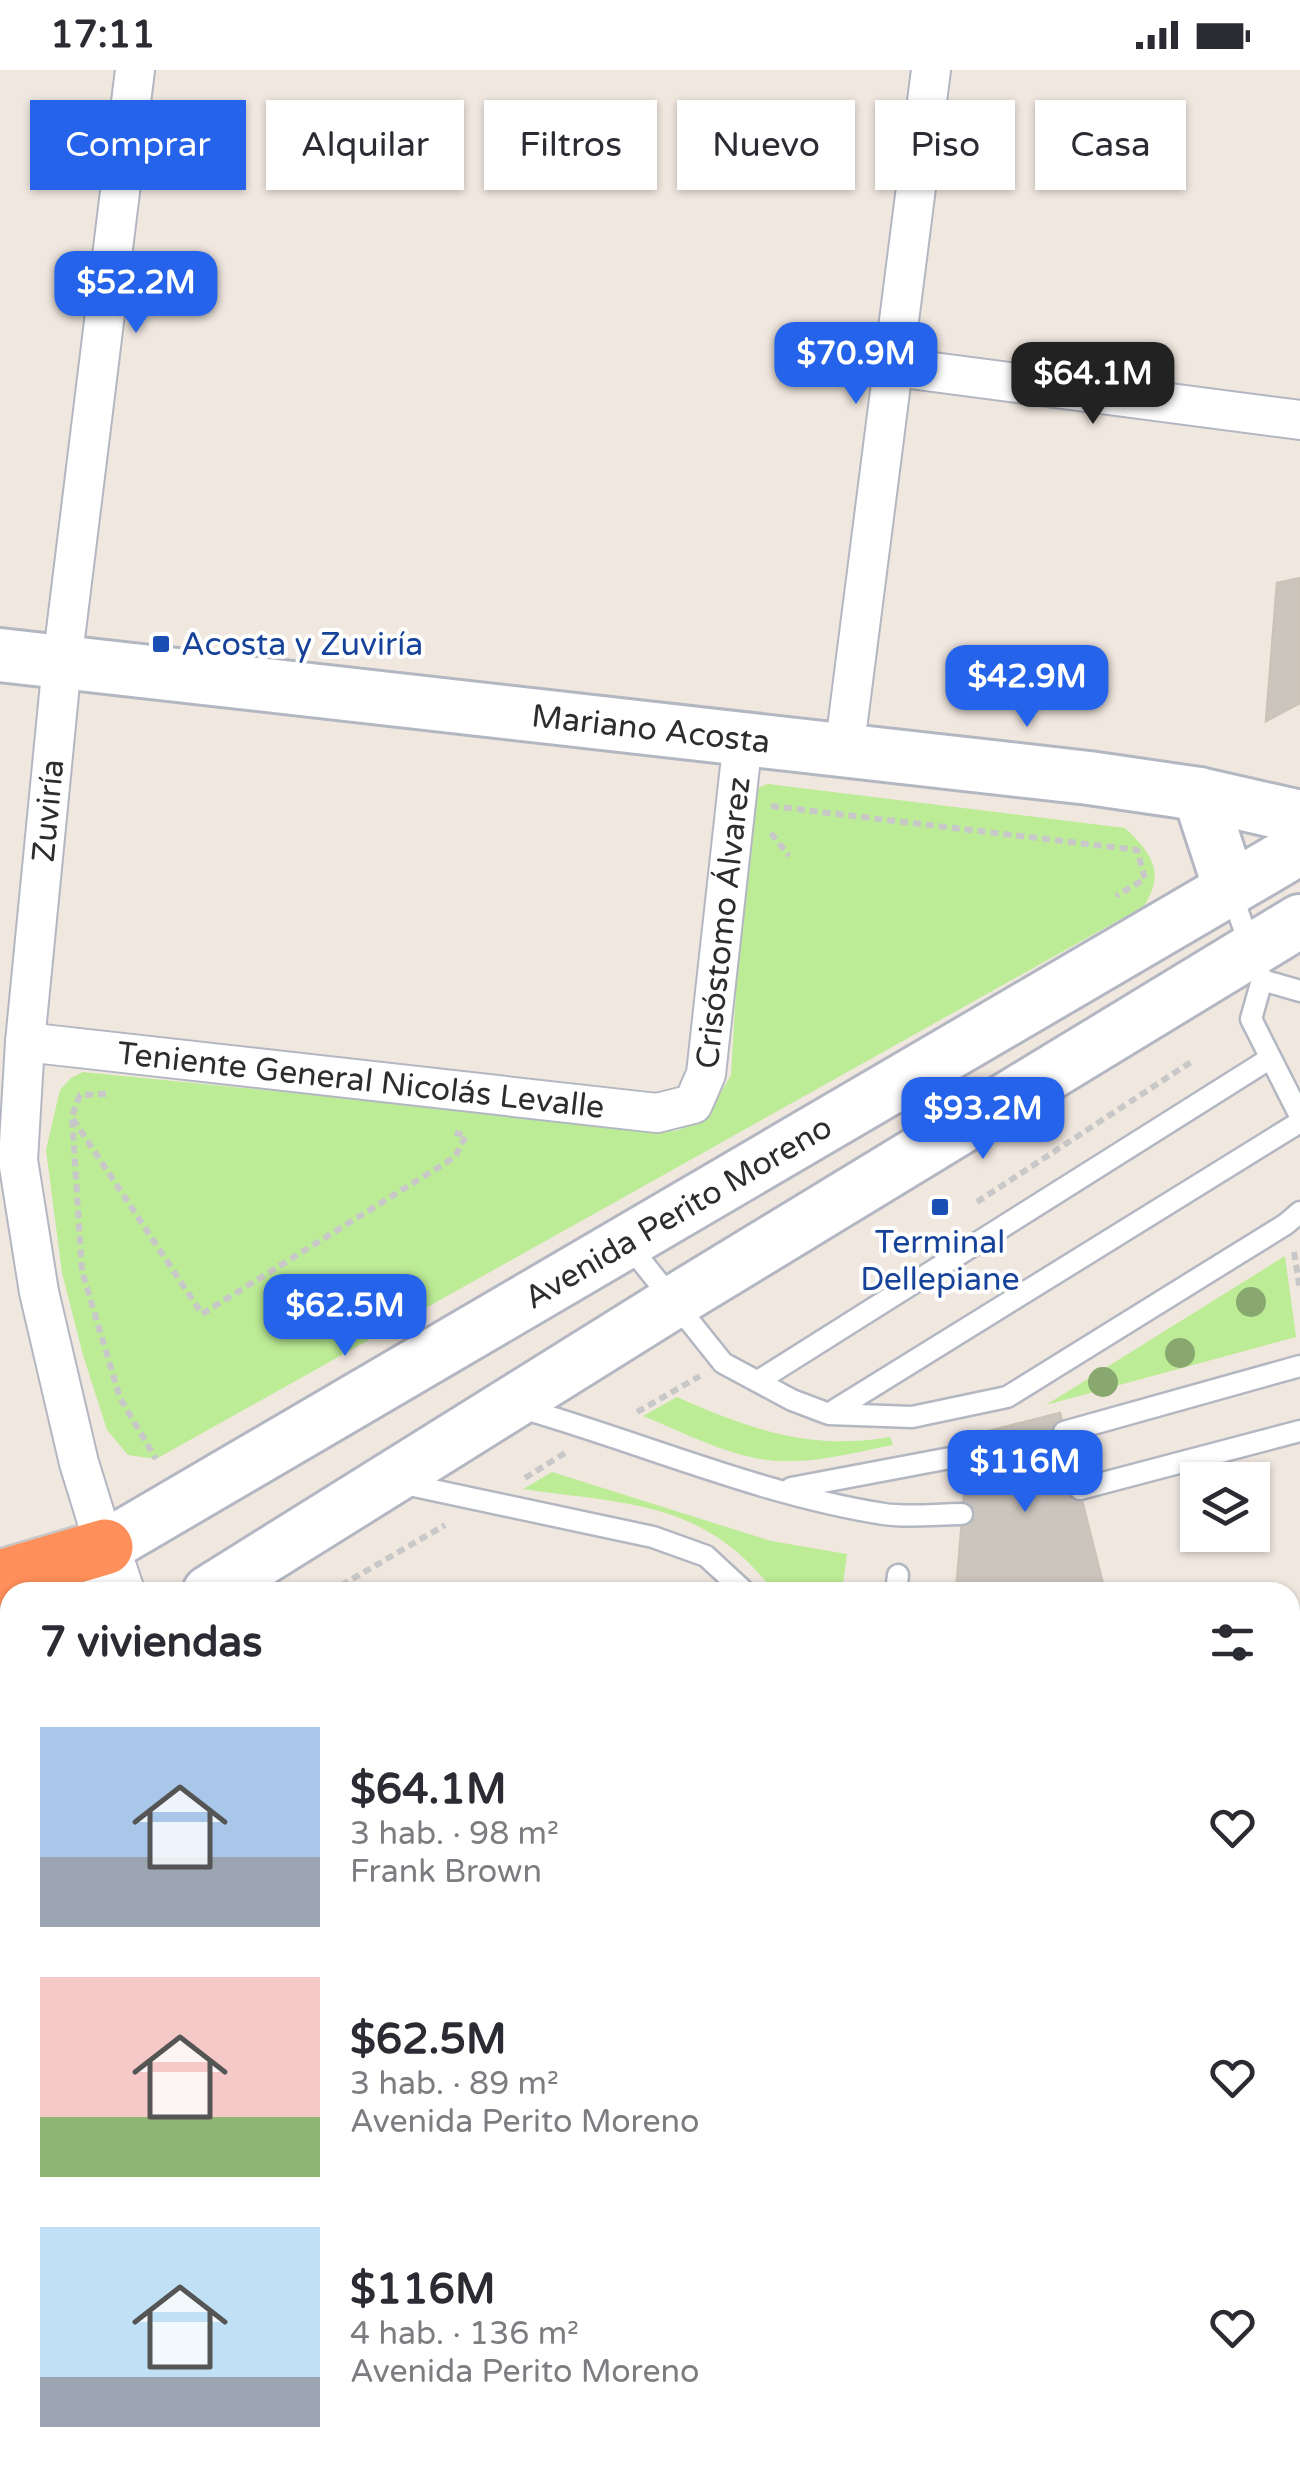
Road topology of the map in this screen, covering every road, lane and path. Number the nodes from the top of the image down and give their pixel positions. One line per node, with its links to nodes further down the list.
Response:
1 (135, 70): 6 (street, Zuviría)
2 (931, 70): 3 (street)
3 (895, 367): 4 (street); 8 (street)
4 (1300, 420)
5 (0, 655): 6 (main road, Mariano Acosta)
6 (62, 662): 7 (main road, Mariano Acosta); 17 (street, Zuviría)
7 (743, 739): 8 (main road, Mariano Acosta); 13 (path); 22 (street, Crisóstomo Álvarez)
8 (844, 752): 9 (main road, Mariano Acosta)
9 (1198, 794): 10 (main road, Mariano Acosta); 12 (main road)
10 (1300, 817)
11 (1300, 848): 12 (main road, Avenida Perito Moreno)
12 (1230, 888): 15 (lane); 27 (main road, Avenida Perito Moreno)
13 (1111, 900)
14 (1300, 921): 15 (main road)
15 (1257, 965): 16 (lane); 18 (lane); 28 (main road)
16 (1300, 991)
17 (25, 1042): 20 (street, Teniente General Nicolás Levalle); 44 (street, Zuviría)
18 (1269, 1059): 24 (lane); 31 (lane)
19 (1190, 1062): 25 (path)
20 (446, 1088): 22 (street, Teniente General Nicolás Levalle); 23 (path)
21 (108, 1094): 23 (path)
22 (693, 1104)
23 (72, 1116): 38 (path)
24 (1300, 1119): 33 (lane)
25 (969, 1207)
26 (1300, 1212): 33 (lane)
27 (626, 1242): 28 (lane); 44 (main road, Avenida Perito Moreno)
28 (672, 1303): 29 (lane); 32 (main road)
29 (724, 1363): 31 (lane); 34 (path)
30 (1300, 1366): 36 (lane)
31 (758, 1381): 33 (lane)
32 (509, 1404): 34 (lane); 39 (main road)
33 (828, 1414)
34 (602, 1431): 40 (lane); 42 (path)
35 (1300, 1431): 41 (lane)
36 (1064, 1432)
37 (966, 1455): 40 (lane)
38 (156, 1459)
39 (389, 1481): 42 (lane); 47 (main road)
40 (779, 1490): 43 (lane)
41 (1080, 1490)
42 (483, 1503): 48 (path); 49 (lane)
43 (962, 1514)
44 (113, 1570): 45 (highway); 46 (main road, Avenida Perito Moreno)
45 (0, 1578)
46 (83, 1582)
47 (225, 1582)
48 (347, 1582)
49 (733, 1582)

